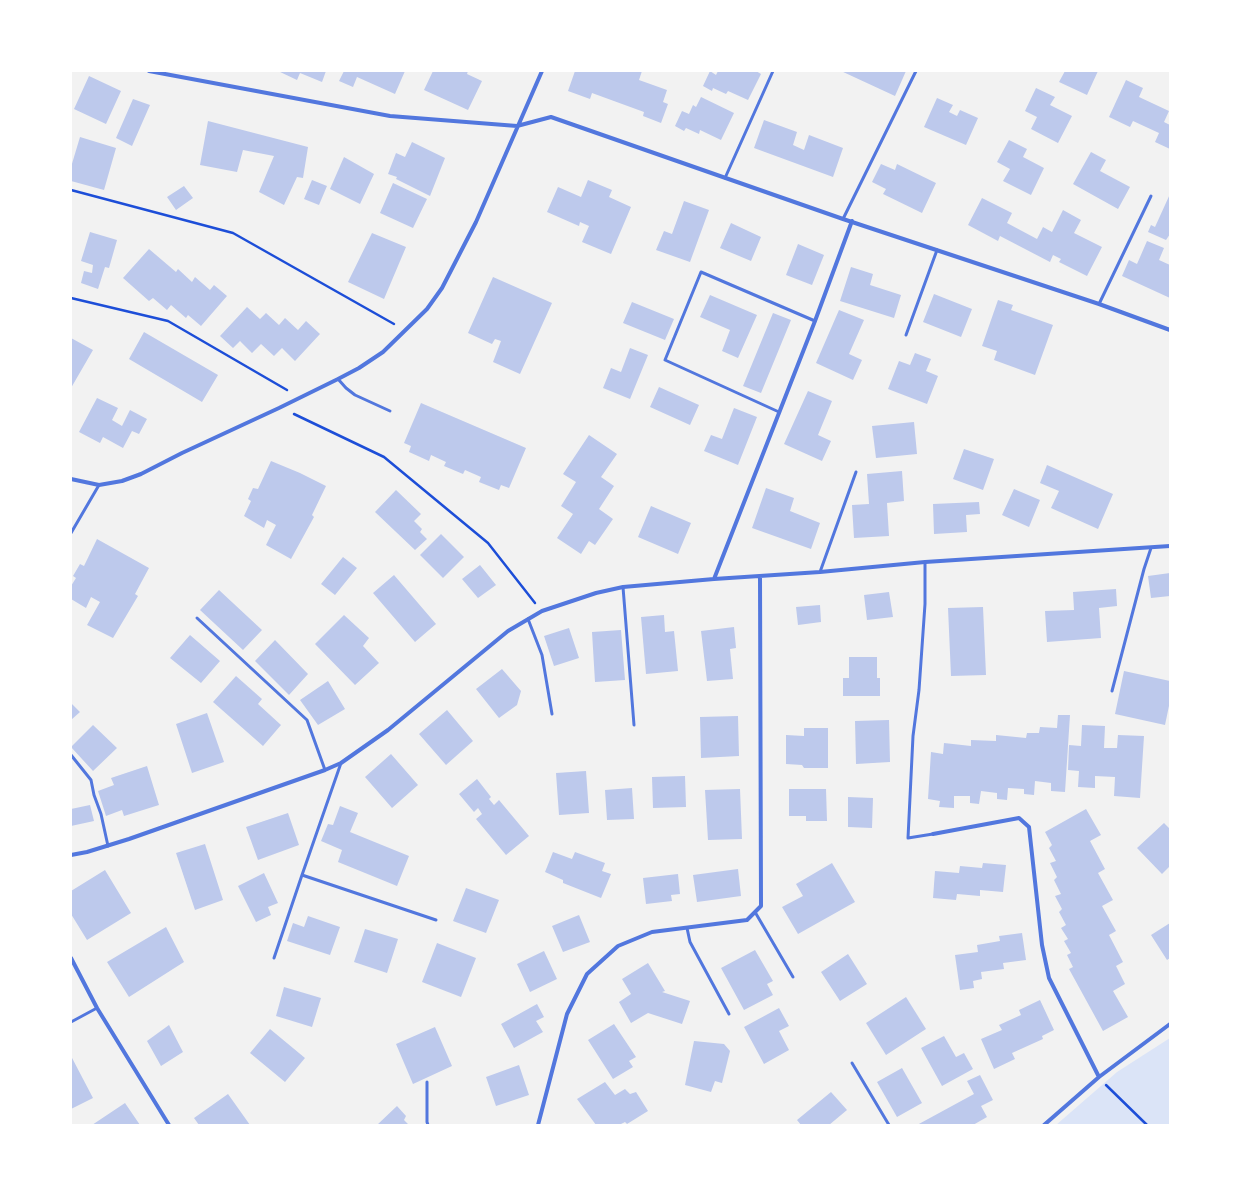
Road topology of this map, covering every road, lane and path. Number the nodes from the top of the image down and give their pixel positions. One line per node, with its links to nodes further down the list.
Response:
1 (149, 71): 5 (street)
2 (542, 71): 5 (street)
3 (773, 71): 6 (lane)
4 (916, 71): 9 (lane)
5 (517, 126): 6 (street); 15 (street)
6 (725, 178): 9 (street)
7 (71, 190): 15 (path)
8 (1152, 196): 13 (lane)
9 (843, 219): 10 (street)
10 (852, 221): 11 (street); 14 (street)
11 (938, 249): 13 (street); 17 (lane)
12 (71, 298): 19 (path)
13 (1099, 304): 16 (street)
14 (815, 321): 22 (street); 22 (lane)
15 (405, 330): 18 (street)
16 (1170, 330)
17 (906, 335)
18 (338, 379): 19 (street); 21 (lane)
19 (300, 398): 20 (street)
20 (279, 408): 25 (street); 34 (path)
21 (390, 411)
22 (779, 412): 32 (street)
23 (856, 472): 30 (lane)
24 (71, 479): 25 (street)
25 (99, 485): 26 (lane)
26 (71, 533)
27 (1170, 546): 28 (street)
28 (1151, 548): 29 (street); 37 (lane)
29 (925, 562): 30 (street); 43 (lane)
30 (820, 572): 31 (street)
31 (760, 576): 32 (street); 47 (street)
32 (714, 579): 33 (street)
33 (623, 587): 34 (street); 39 (lane)
34 (542, 611): 36 (street)
35 (198, 618): 42 (lane)
36 (528, 619): 38 (lane); 41 (street)
37 (1112, 691)
38 (552, 714)
39 (634, 725)
40 (71, 755): 44 (lane)
41 (341, 763): 42 (street); 46 (lane)
42 (325, 770): 44 (street)
43 (933, 834): 58 (street)
44 (108, 846): 45 (street)
45 (71, 855)
46 (302, 875): 48 (lane); 51 (lane)
47 (756, 912): 49 (street); 52 (lane)
48 (436, 920)
49 (687, 928): 54 (lane); 62 (street)
50 (71, 958): 53 (street)
51 (274, 958)
52 (793, 977)
53 (97, 1008): 55 (lane); 60 (street)
54 (729, 1014)
55 (71, 1022)
56 (1170, 1024): 58 (street)
57 (852, 1063): 63 (lane)
58 (1099, 1077): 64 (street); 65 (path)
59 (427, 1082): 61 (lane)
60 (169, 1125)
61 (428, 1125)
62 (538, 1125)
63 (889, 1125)
64 (1044, 1125)
65 (1147, 1125)

